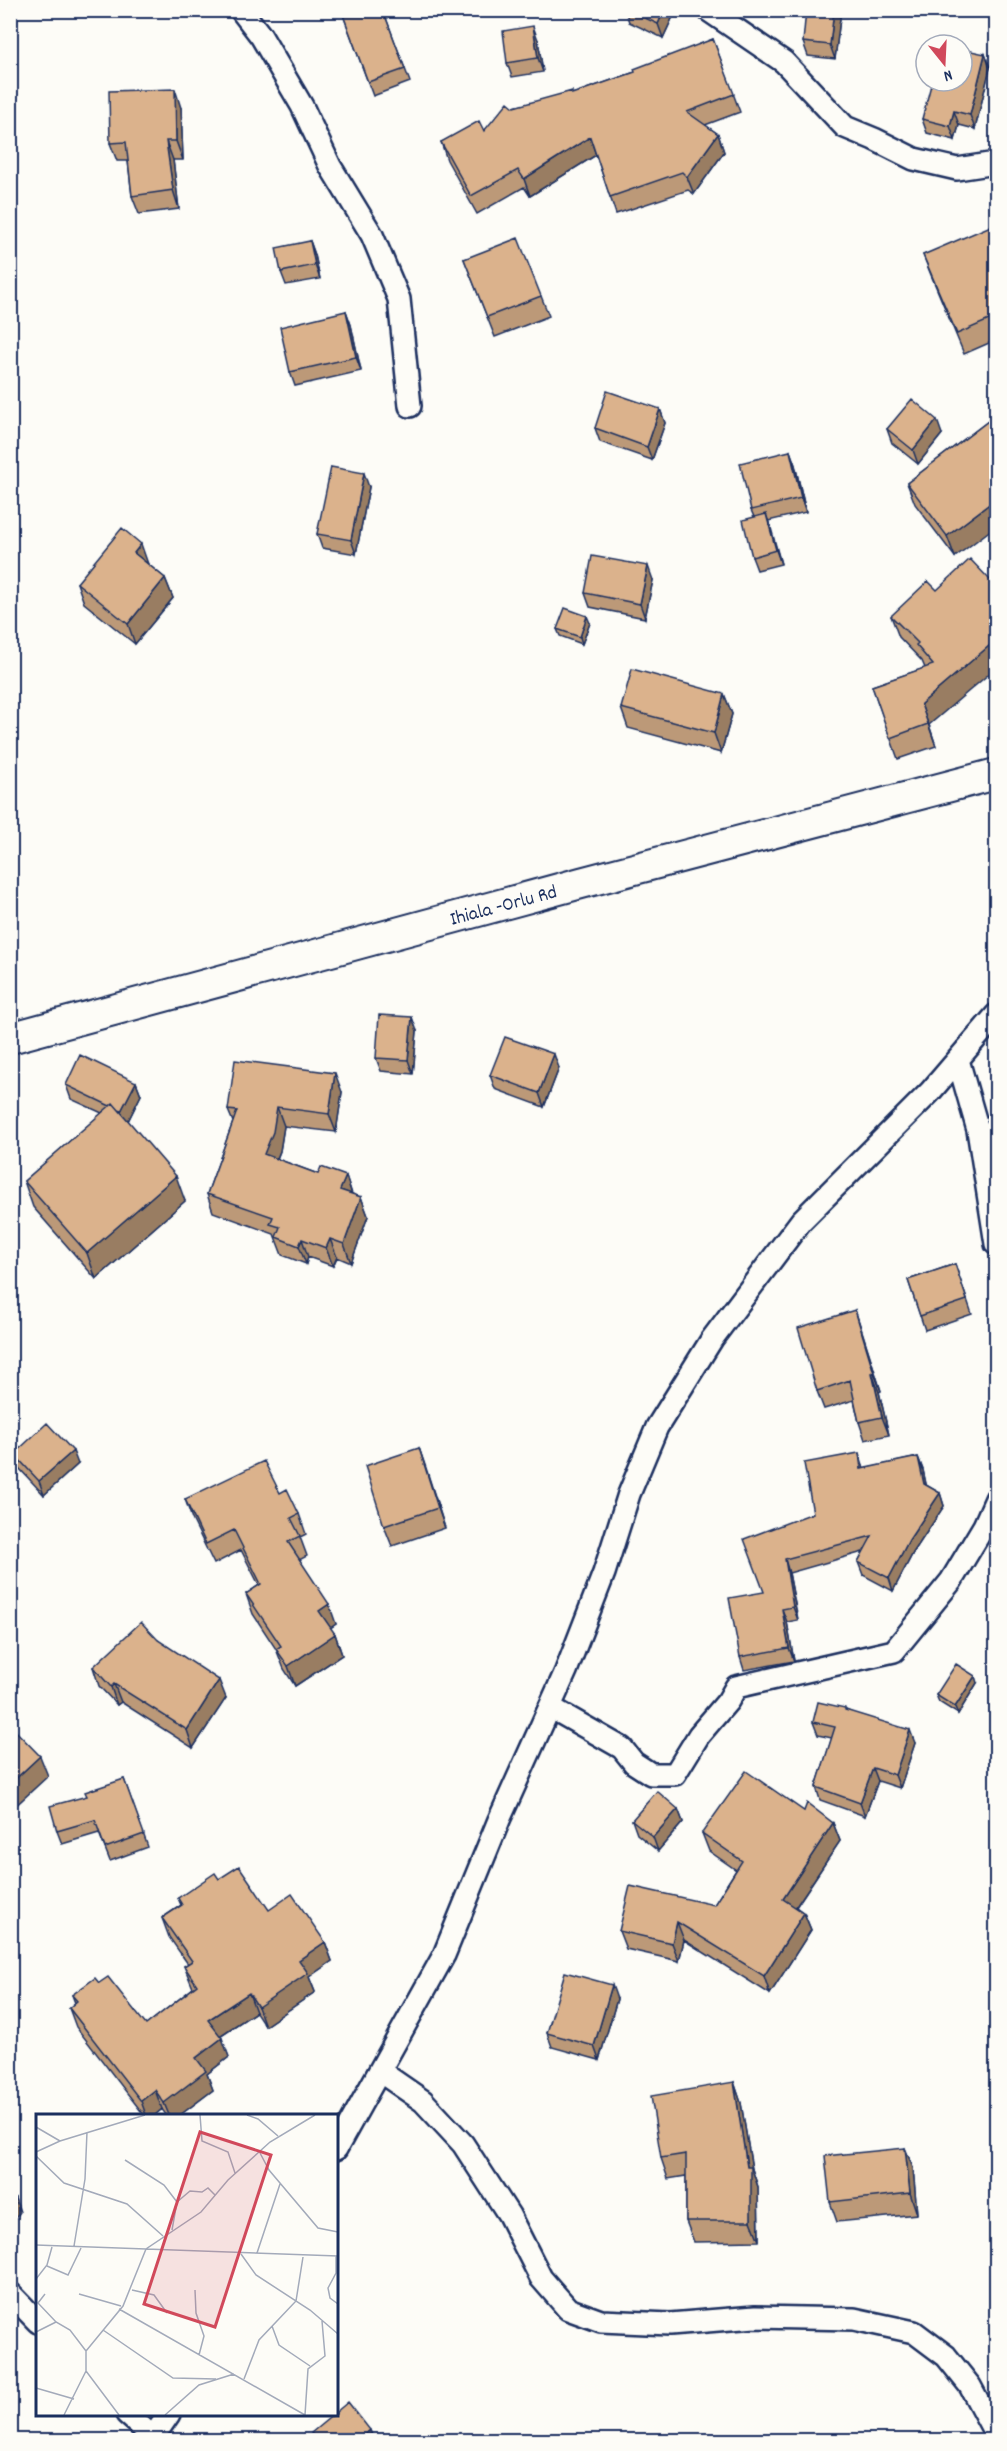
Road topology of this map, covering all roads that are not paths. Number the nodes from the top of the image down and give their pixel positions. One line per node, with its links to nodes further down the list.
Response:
1 (241, 10): 4 (street)
2 (708, 10): 3 (street)
3 (996, 163)
4 (410, 406)
5 (996, 774): 7 (main road, Ihiala -Orlu Rd)
6 (996, 1015): 8 (street)
7 (10, 1038)
8 (957, 1060): 9 (street); 11 (street)
9 (996, 1244)
10 (996, 1499): 11 (street)
11 (550, 1707): 12 (street)
12 (381, 2072): 13 (street); 18 (street)
13 (338, 2146)
14 (10, 2293): 15 (street)
15 (36, 2320)
16 (128, 2415): 19 (street)
17 (168, 2415): 19 (street)
18 (996, 2435)
19 (152, 2439)

